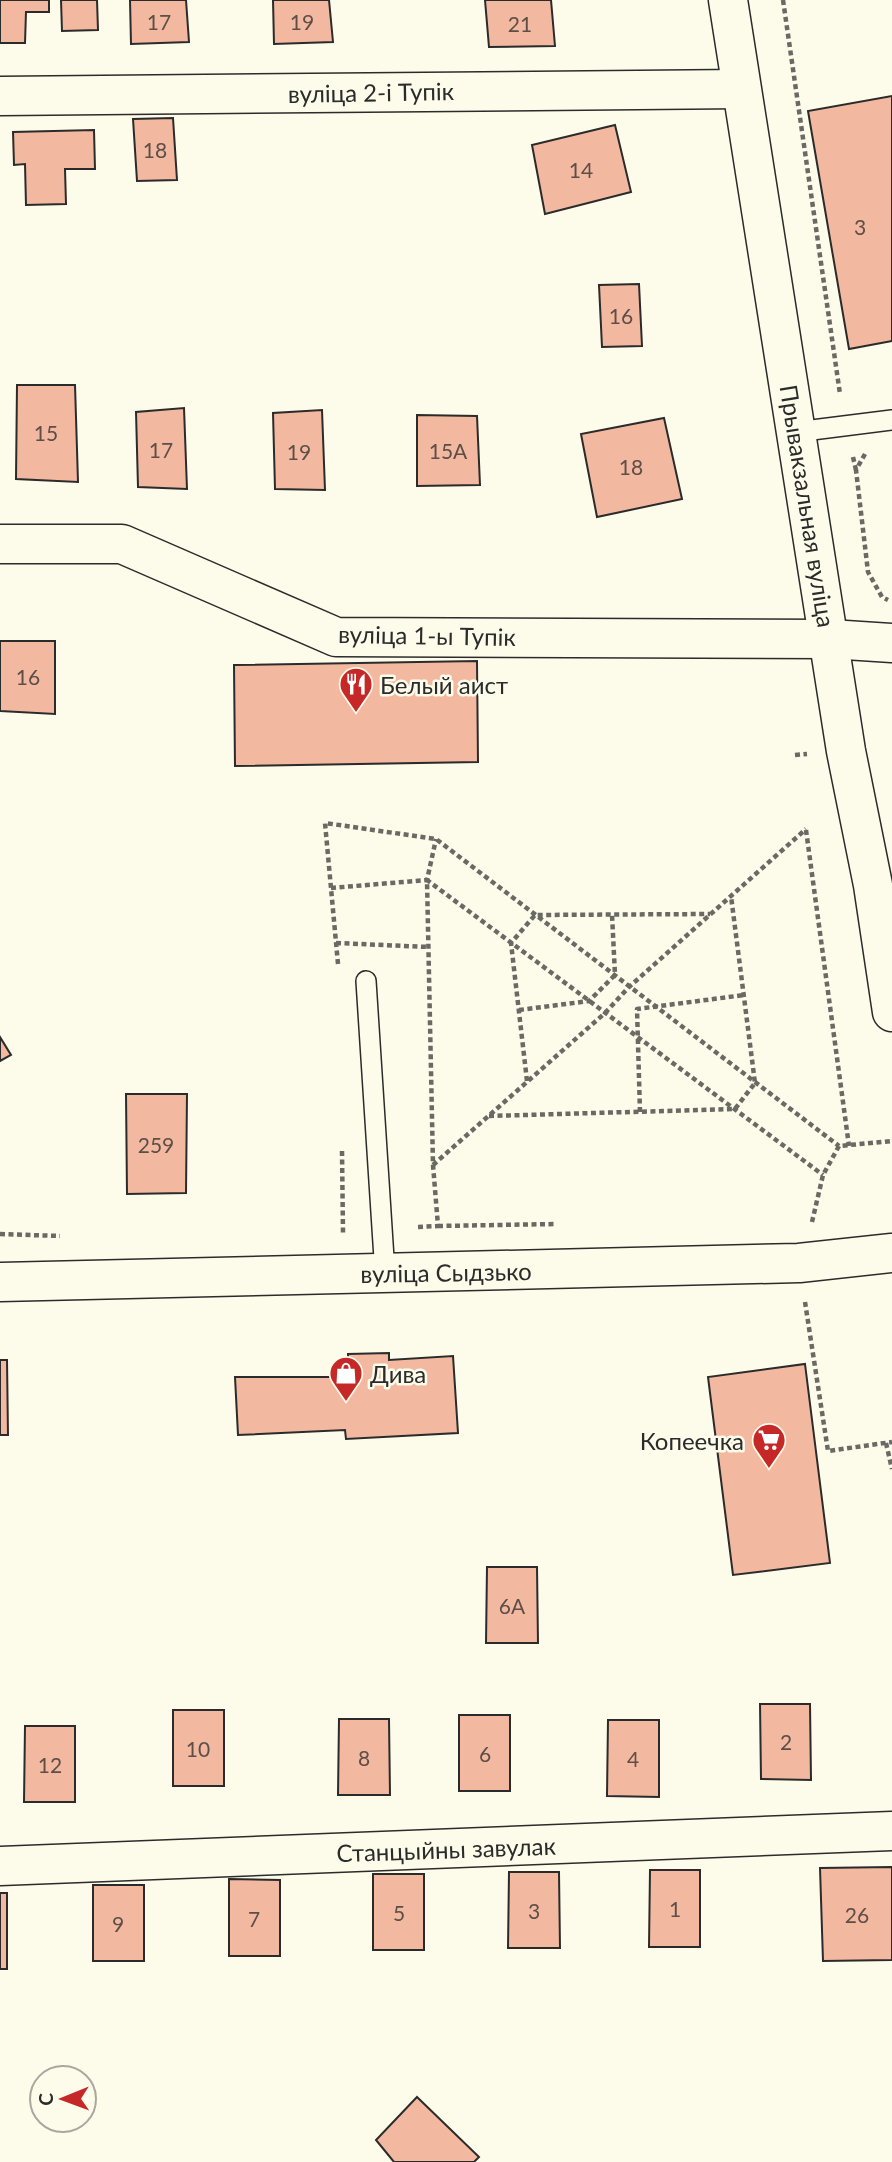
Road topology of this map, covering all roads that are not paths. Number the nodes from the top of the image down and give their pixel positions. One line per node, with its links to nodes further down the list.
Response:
1 (728, 0): 2 (street, Прывакзальная вуліца)
2 (741, 89): 3 (street, вуліца 2-і Тупік); 5 (street, Прывакзальная вуліца)
3 (0, 96)
4 (892, 420): 5 (lane)
5 (796, 432): 7 (street, Прывакзальная вуліца)
6 (0, 544): 7 (street, вуліца 1-ы Тупік)
7 (830, 639): 8 (street, вуліца 1-ы Тупік); 10 (street, Прывакзальная вуліца)
8 (892, 643)
9 (366, 981): 12 (lane)
10 (892, 1012)
11 (892, 1253): 12 (street, вуліца Сыдзько)
12 (385, 1274): 13 (street, вуліца Сыдзько)
13 (0, 1282)
14 (892, 1831): 15 (street, Станцыйны завулак)
15 (0, 1866)

